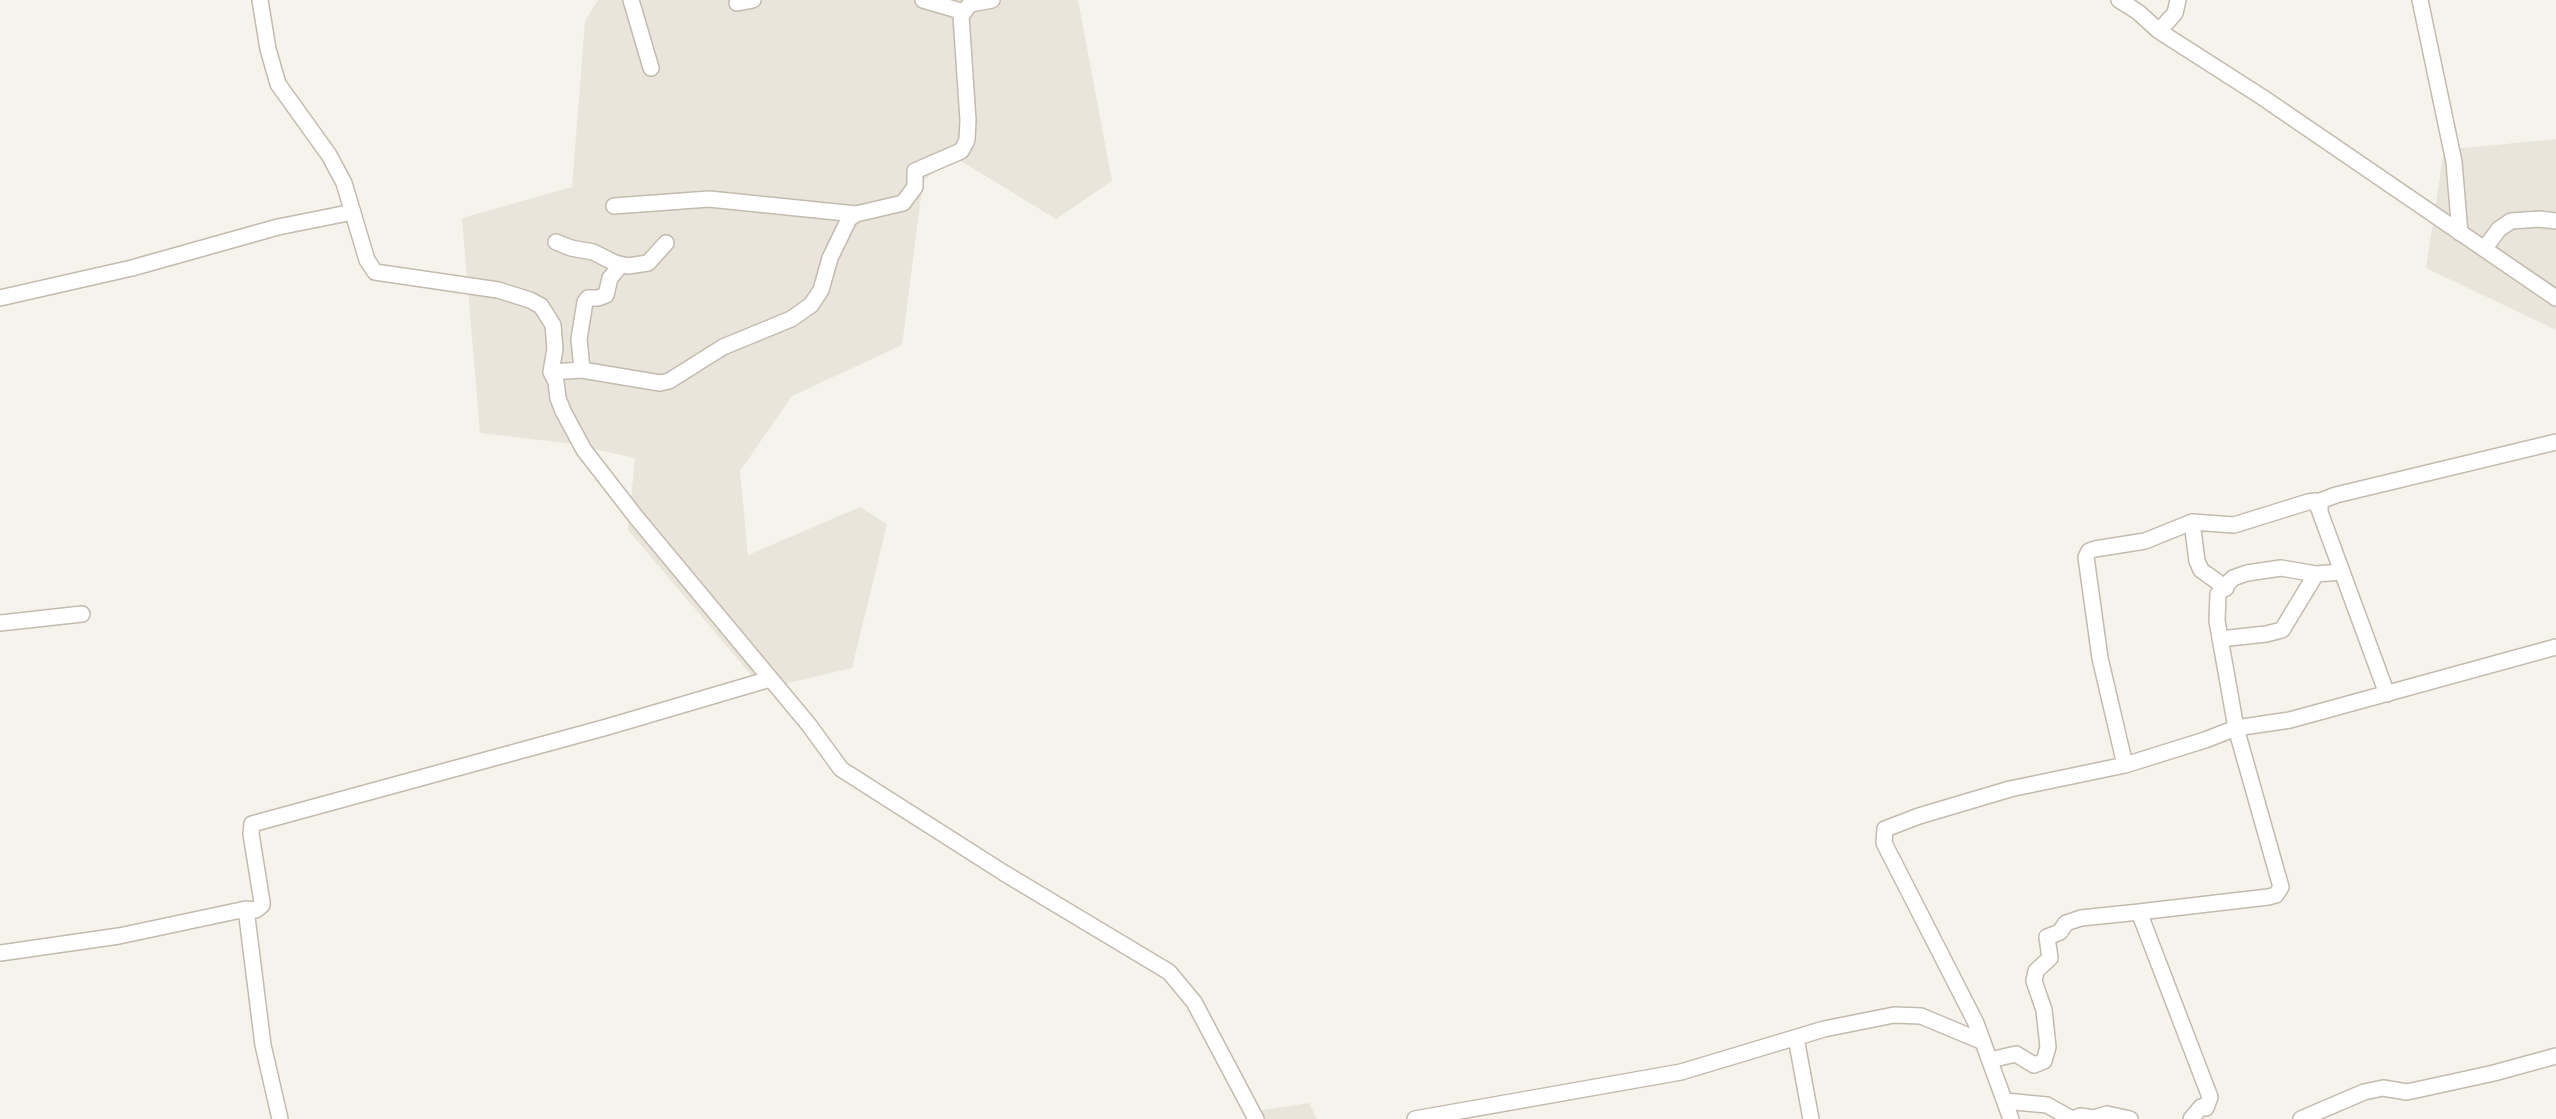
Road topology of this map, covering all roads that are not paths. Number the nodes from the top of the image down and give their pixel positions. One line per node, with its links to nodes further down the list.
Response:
1 (260, 0): 15 (street)
2 (631, 0): 13 (street)
3 (753, 0): 9 (street)
4 (923, 0): 11 (street)
5 (992, 0): 11 (street)
6 (2119, 0): 10 (street)
7 (2178, 0): 12 (street)
8 (2420, 0): 18 (street)
9 (737, 3)
10 (2140, 6): 12 (street)
11 (964, 12): 16 (street)
12 (2159, 31): 18 (street)
13 (651, 68)
14 (614, 206): 16 (street)
15 (354, 212): 23 (street); 26 (street)
16 (856, 214): 25 (street)
17 (2556, 221): 21 (street)
18 (2460, 233): 21 (street)
19 (556, 242): 22 (street)
20 (666, 243): 22 (street)
21 (2484, 248): 24 (street)
22 (621, 265): 25 (street)
23 (0, 298)
24 (2556, 298)
25 (582, 370): 26 (street)
26 (551, 372): 37 (street)
27 (2556, 442): 28 (street)
28 (2319, 508): 29 (street); 30 (street)
29 (2192, 522): 32 (street); 40 (street)
30 (2342, 572): 31 (street); 38 (street)
31 (2316, 574): 32 (street); 35 (street)
32 (2226, 588): 35 (street)
33 (82, 614): 34 (street)
34 (0, 624)
35 (2220, 639): 39 (street)
36 (2556, 647): 38 (street)
37 (770, 678): 41 (street); 51 (street)
38 (2387, 694): 39 (street)
39 (2236, 728): 40 (street); 42 (street)
40 (2125, 765): 44 (street)
41 (246, 910): 43 (street); 50 (street)
42 (2139, 912): 47 (street); 49 (street)
43 (0, 953)
44 (1979, 1032): 45 (street); 47 (street)
45 (1796, 1038): 52 (street); 53 (street)
46 (2556, 1056): 57 (street)
47 (1990, 1060): 48 (street)
48 (2005, 1101): 54 (street); 55 (street)
49 (2200, 1111)
50 (280, 1119)
51 (1256, 1119)
52 (1415, 1119)
53 (1811, 1119)
54 (2011, 1119)
55 (2073, 1119): 56 (street)
56 (2130, 1119)
57 (2301, 1119)

